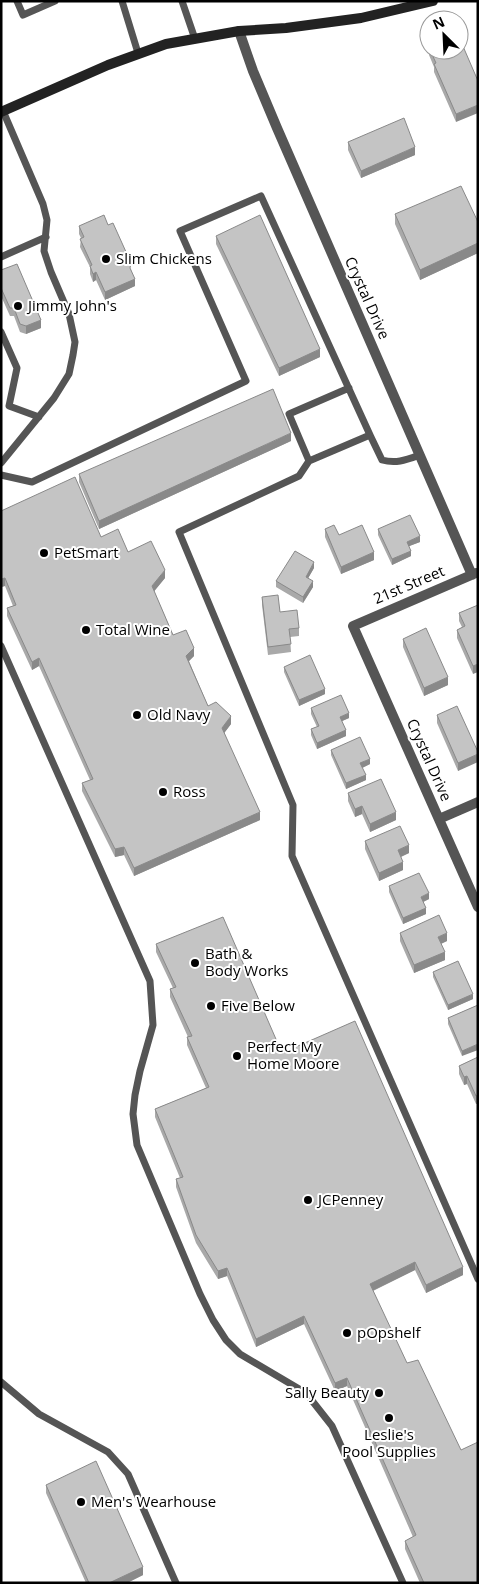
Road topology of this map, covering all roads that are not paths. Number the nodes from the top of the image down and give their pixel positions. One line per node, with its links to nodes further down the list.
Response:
1 (17, 1): 2 (lane)
2 (55, 1)
3 (122, 1): 8 (lane)
4 (182, 1): 7 (lane)
5 (433, 1): 6 (main road)
6 (239, 32): 7 (main road); 16 (street, Crystal Drive)
7 (195, 38): 8 (main road)
8 (138, 53): 9 (main road)
9 (2, 110): 10 (lane)
10 (46, 237): 11 (lane); 14 (lane)
11 (1, 257)
12 (1, 332): 14 (lane)
13 (349, 388): 15 (lane); 17 (lane); 19 (lane)
14 (39, 417): 18 (lane)
15 (370, 435): 16 (lane); 17 (lane)
16 (420, 455): 20 (street, Crystal Drive)
17 (309, 461): 26 (lane)
18 (1, 463)
19 (1, 475)
20 (475, 574): 21 (street, 21st Street)
21 (353, 626): 24 (street, Crystal Drive)
22 (1, 646): 29 (lane)
23 (478, 802): 24 (street)
24 (439, 819): 25 (street, Crystal Drive)
25 (478, 907)
26 (478, 1279)
27 (1, 1382): 28 (lane)
28 (176, 1583)
29 (403, 1583)

